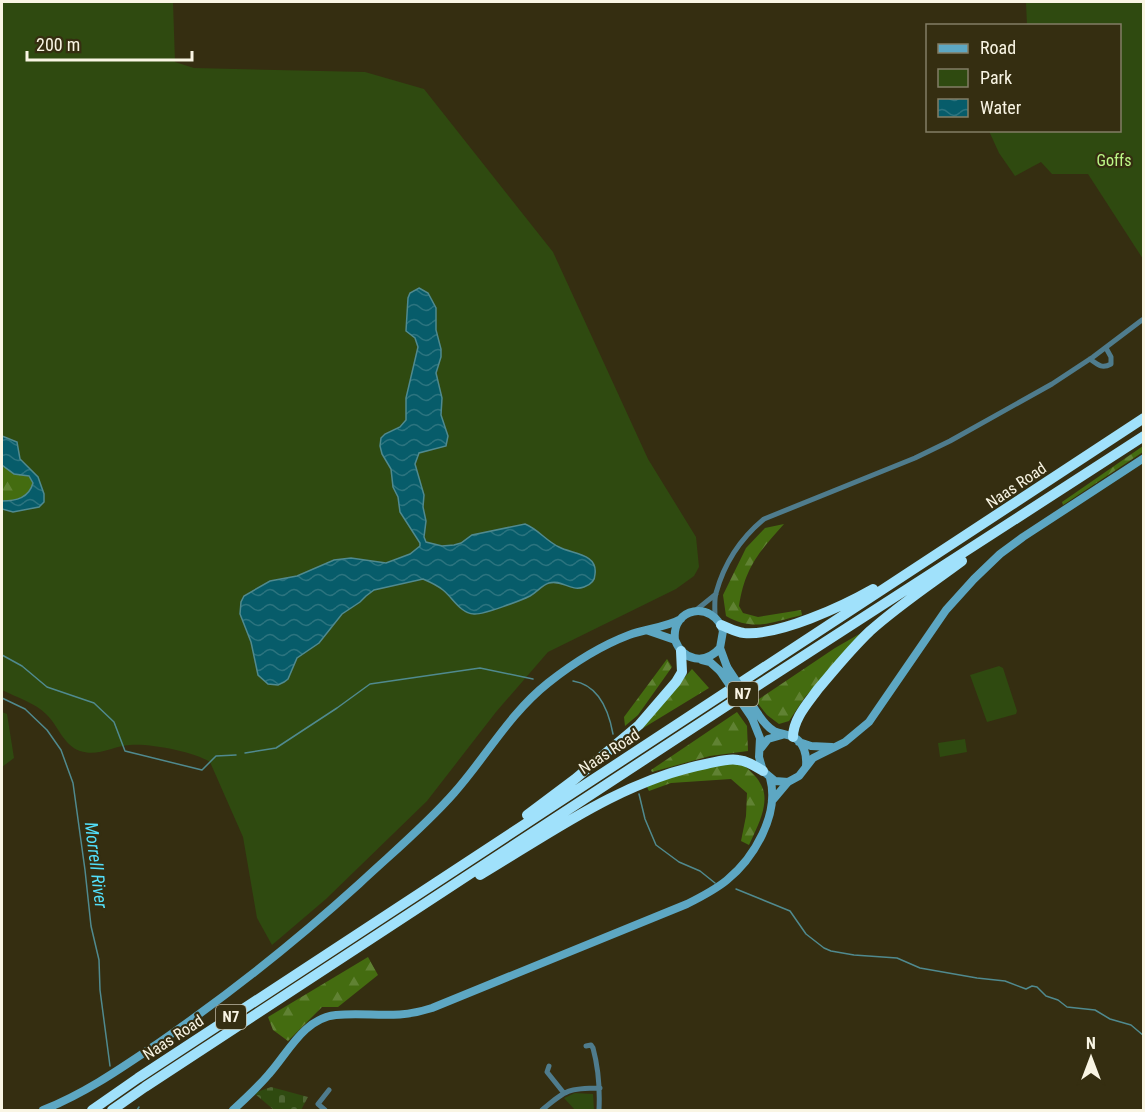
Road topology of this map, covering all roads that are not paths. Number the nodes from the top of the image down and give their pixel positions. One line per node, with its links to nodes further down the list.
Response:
1 (1142, 320): 2 (street)
2 (1106, 348): 3 (street); 3 (street)
3 (1090, 359): 9 (street)
4 (1143, 418): 8 (highway, Naas Road / N7)
5 (1143, 436): 6 (highway, Naas Road / N7)
6 (1110, 458): 20 (highway, N7); 27 (highway, Naas Road / N7)
7 (1143, 458): 22 (street)
8 (1010, 507): 12 (highway, N7); 27 (highway, Naas Road / N7)
9 (716, 594): 10 (street); 12 (street)
10 (695, 611): 11 (street); 12 (street)
11 (681, 619): 13 (street); 14 (street)
12 (718, 621): 15 (street)
13 (645, 630): 14 (street); 33 (street)
14 (675, 639): 16 (street)
15 (720, 648): 17 (street); 18 (street)
16 (681, 651): 17 (street); 27 (highway, N7)
17 (700, 659): 18 (street)
18 (723, 669): 19 (street, bridge)
19 (755, 716): 20 (street); 21 (street)
20 (792, 738): 21 (street); 22 (street); 23 (street)
21 (761, 747): 24 (street)
22 (833, 747): 23 (street)
23 (806, 766): 25 (street)
24 (766, 775): 25 (street); 26 (street); 27 (highway, N7)
25 (788, 782): 26 (street)
26 (772, 801): 36 (street)
27 (375, 929): 34 (highway, Naas Road / N7); 35 (highway, Naas Road / N7)
28 (586, 1046): 30 (street)
29 (549, 1066): 32 (street)
30 (600, 1088): 32 (street); 39 (street)
31 (329, 1090): 37 (street)
32 (563, 1092): 38 (street)
33 (43, 1110)
34 (92, 1110)
35 (112, 1110)
36 (233, 1110)
37 (325, 1110)
38 (542, 1110)
39 (599, 1110)

